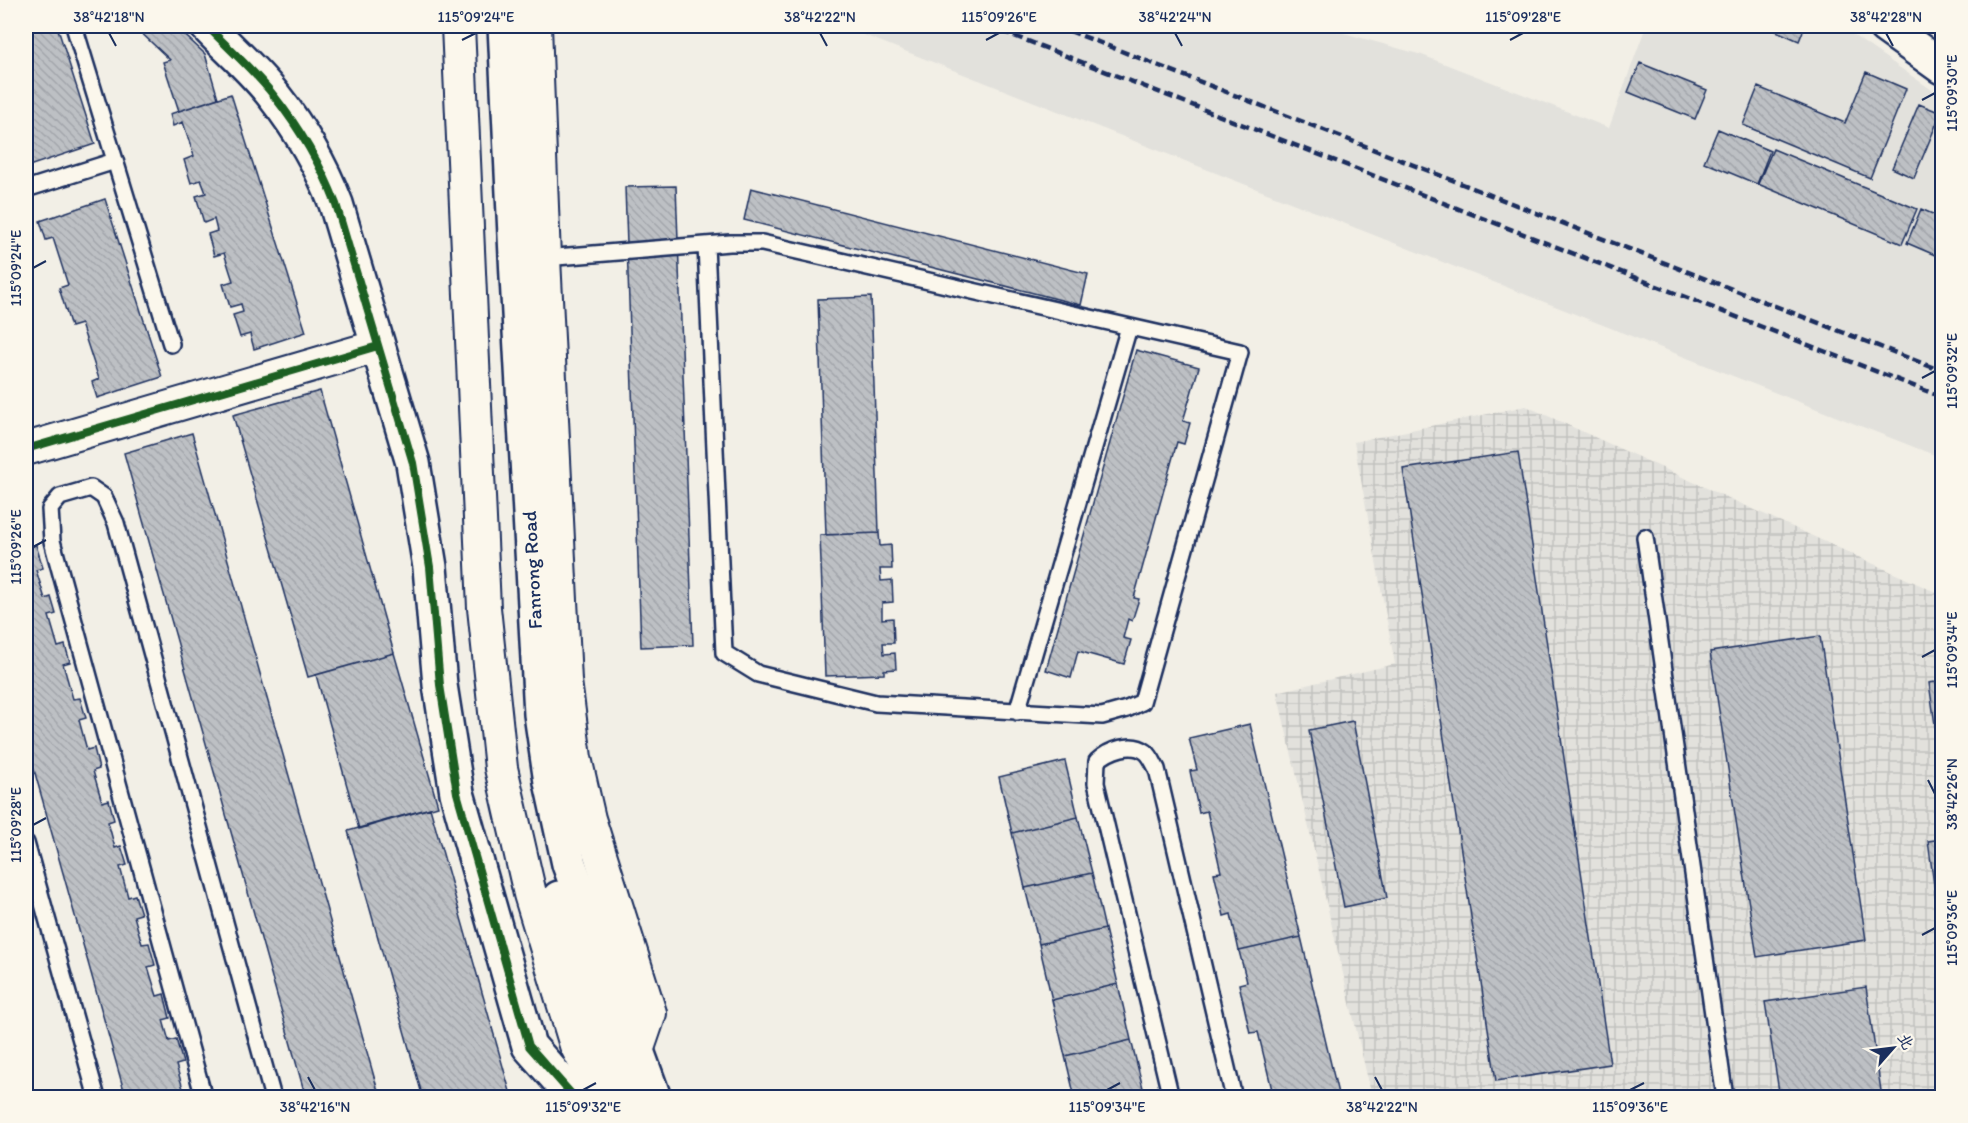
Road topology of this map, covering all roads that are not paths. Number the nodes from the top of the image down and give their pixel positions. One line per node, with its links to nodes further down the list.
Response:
1 (74, 26): 9 (lane)
2 (207, 26): 15 (main road)
3 (458, 26): 25 (street)
4 (486, 26): 26 (main road, Fanrong Road)
5 (505, 26): 20 (main road, Fanrong Road)
6 (535, 26): 12 (street)
7 (1885, 26): 8 (main road)
8 (1942, 67)
9 (115, 161): 10 (lane); 14 (lane)
10 (26, 189)
11 (706, 245): 12 (lane); 13 (lane); 18 (lane)
12 (544, 258): 20 (street)
13 (1129, 327): 18 (lane); 18 (lane)
14 (171, 344)
15 (378, 346): 16 (street); 21 (main road)
16 (26, 449)
17 (1645, 537): 30 (lane)
18 (1017, 711)
19 (26, 843): 22 (lane)
20 (637, 1051): 27 (main road, Fanrong Road)
21 (569, 1096)
22 (97, 1098)
23 (204, 1098): 24 (lane)
24 (273, 1098)
25 (603, 1098)
26 (620, 1098)
27 (654, 1098)
28 (1171, 1098): 29 (lane)
29 (1234, 1098)
30 (1725, 1098)

